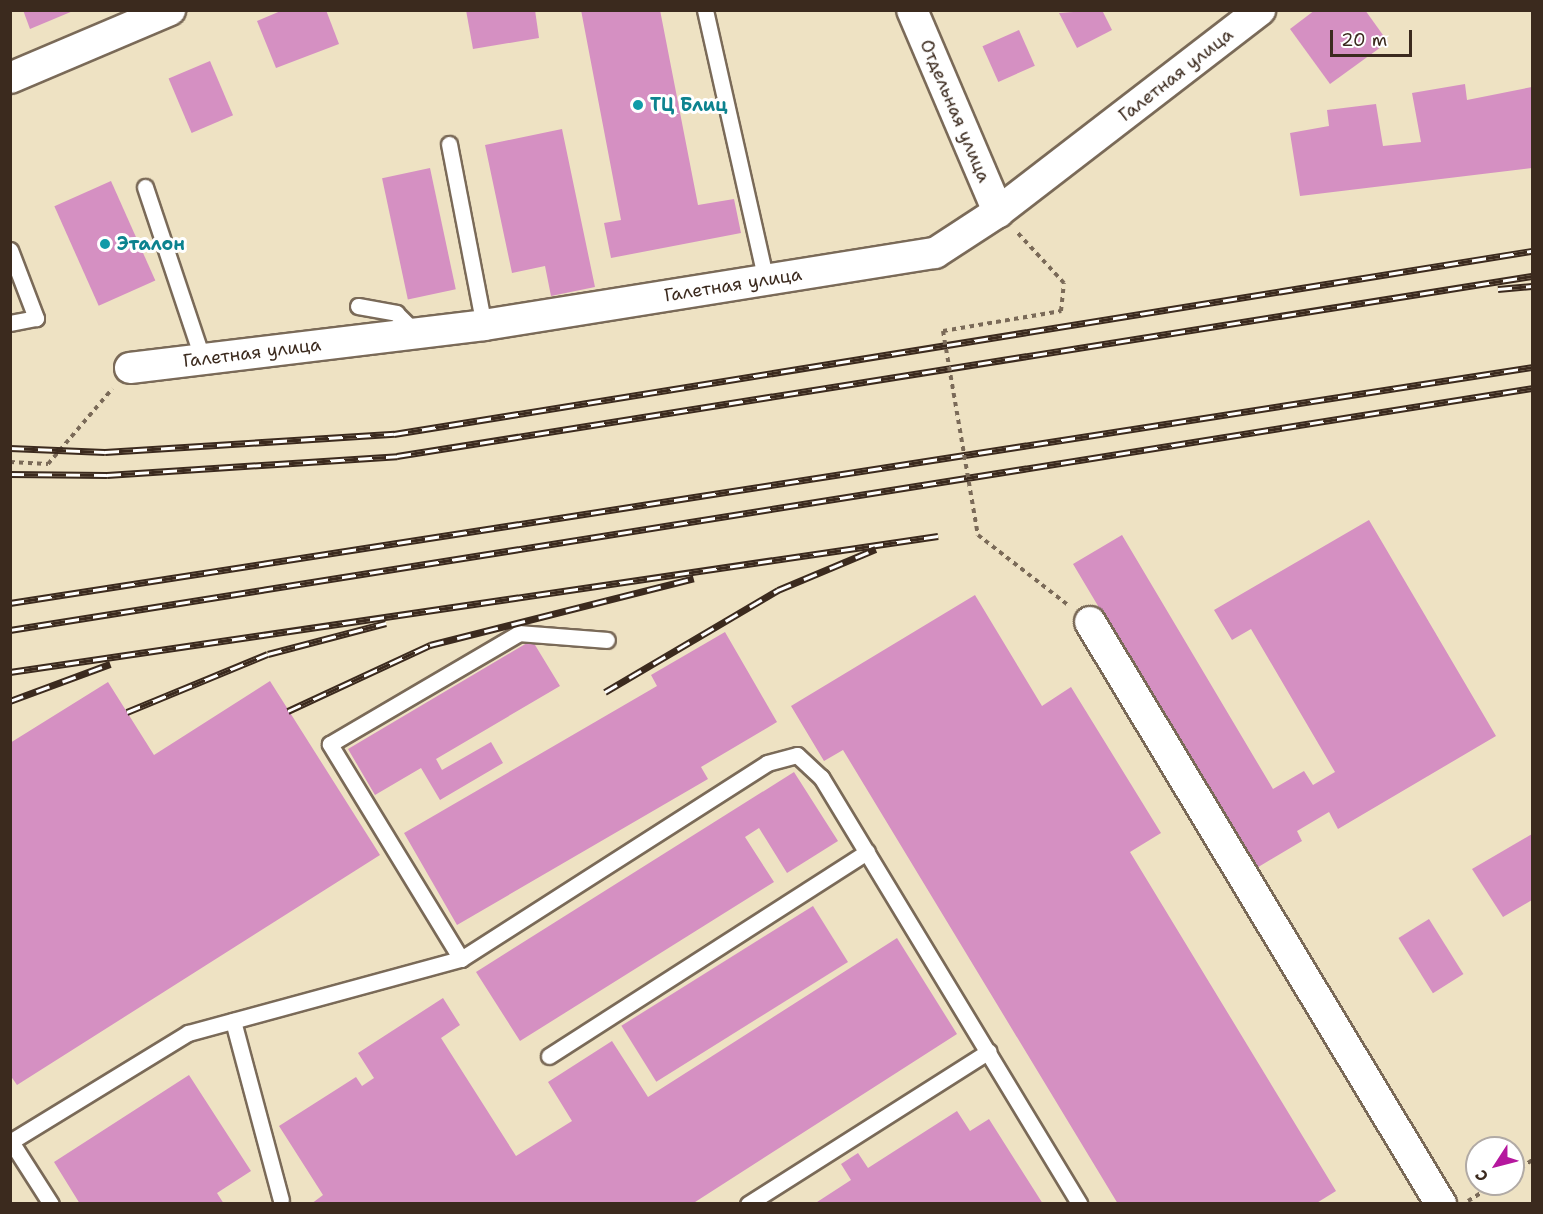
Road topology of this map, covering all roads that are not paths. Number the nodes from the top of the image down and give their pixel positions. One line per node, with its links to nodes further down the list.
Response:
1 (170, 10): 5 (street)
2 (705, 10): 10 (lane)
3 (912, 10): 8 (street, Отдельная улица)
4 (1260, 10): 8 (street, Галетная улица)
5 (10, 78)
6 (449, 144): 13 (lane)
7 (145, 186): 15 (lane)
8 (998, 212): 10 (street, Галетная улица)
9 (10, 250): 12 (lane)
10 (766, 280): 13 (street, Галетная улица)
11 (358, 306): 14 (lane)
12 (10, 323)
13 (484, 325): 14 (street, Галетная улица)
14 (416, 333): 15 (street, Галетная улица)
15 (203, 360): 16 (street, Галетная улица)
16 (130, 368)
17 (1090, 622): 29 (street)
18 (608, 640): 20 (lane)
19 (867, 852): 20 (lane); 22 (lane); 23 (lane)
20 (461, 959): 21 (lane)
21 (233, 1021): 24 (lane); 25 (lane)
22 (989, 1052): 27 (lane); 28 (lane)
23 (549, 1056)
24 (11, 1142): 26 (lane)
25 (281, 1200)
26 (51, 1203)
27 (748, 1203)
28 (1080, 1203)
29 (1441, 1203)

